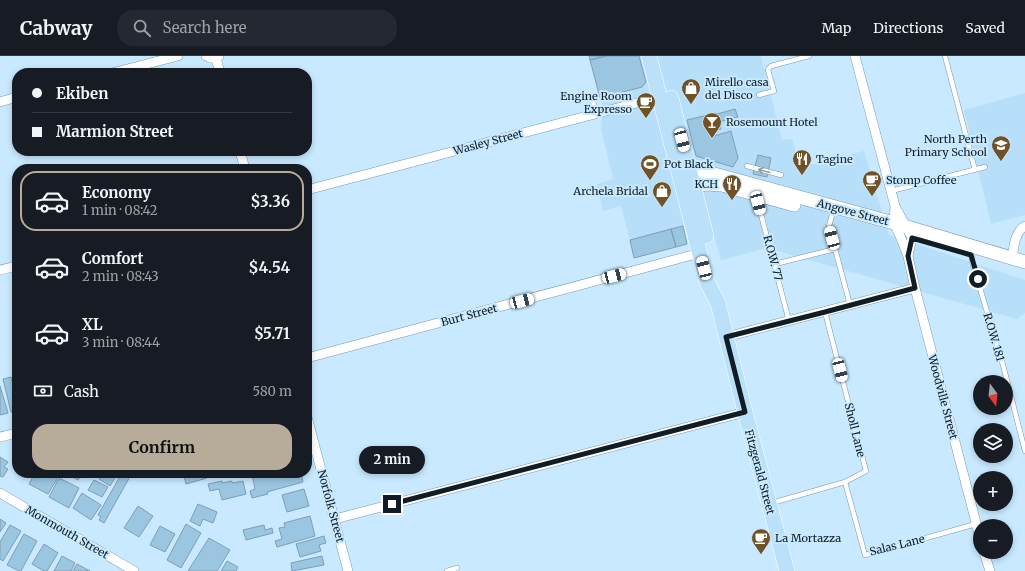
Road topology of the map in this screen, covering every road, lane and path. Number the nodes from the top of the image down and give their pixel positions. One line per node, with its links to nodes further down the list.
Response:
1 (178, 56): 9 (street)
2 (206, 56): 8 (street)
3 (649, 56): 12 (main road, Fitzgerald Street)
4 (660, 56): 12 (main road, Fitzgerald Street)
5 (809, 56): 11 (lane)
6 (855, 56): 23 (street, Woodville Street)
7 (945, 56): 19 (lane)
8 (218, 57): 10 (street)
9 (131, 68)
10 (219, 68)
11 (759, 95)
12 (665, 96): 16 (street, Wasley Street); 21 (main road, Fitzgerald Street)
13 (12, 98): 15 (street)
14 (593, 101): 16 (lane)
15 (0, 102)
16 (596, 114): 22 (street, Wasley Street)
17 (747, 166): 20 (lane, one-way to 17)
18 (985, 167): 19 (lane)
19 (975, 170): 23 (lane)
20 (781, 175)
21 (686, 180): 24 (main road, Angove Street); 26 (main road, Angove Street); 31 (main road, Fitzgerald Street); 40 (main road, Fitzgerald Street)
22 (312, 189)
23 (891, 191): 25 (street, Woodville Street)
24 (760, 196): 26 (main road, Angove Street); 35 (lane, R.O.W. 77)
25 (895, 206): 28 (street, Woodville Street); 28 (street, Woodville Street)
26 (833, 211): 28 (main road, Angove Street); 29 (lane)
27 (1025, 226): 33 (street)
28 (903, 231): 30 (main road, Angove Street); 32 (street, Woodville Street); 32 (street, Woodville Street)
29 (835, 249): 35 (lane); 41 (lane)
30 (970, 251): 33 (main road, Angove Street); 38 (main road, Angove Street); 50 (lane, R.O.W. 181)
31 (700, 253): 40 (main road, Fitzgerald Street); 45 (street, Burt Street)
32 (908, 256): 39 (street, Woodville Street)
33 (1012, 259): 34 (main road, Angove Street)
34 (1025, 262)
35 (775, 264): 43 (lane, R.O.W. 77)
36 (12, 267): 37 (street)
37 (0, 270)
38 (1025, 270)
39 (915, 288): 41 (street); 55 (street, Woodville Street)
40 (718, 303): 44 (main road, Fitzgerald Street)
41 (850, 305): 42 (street)
42 (825, 312): 43 (street); 51 (lane, Sholl Lane)
43 (789, 321): 44 (street)
44 (726, 337): 46 (main road, Fitzgerald Street)
45 (312, 357)
46 (745, 412): 53 (main road, Fitzgerald Street); 54 (street)
47 (12, 434): 49 (street)
48 (312, 435): 54 (street, Norfolk Street)
49 (0, 437)
50 (1025, 451)
51 (845, 482): 53 (lane, Sholl Lane); 56 (lane, Salas Lane)
52 (0, 493): 60 (street, Monmouth Street)
53 (768, 504): 59 (main road, Fitzgerald Street)
54 (335, 519): 61 (street, Norfolk Street)
55 (975, 519)
56 (973, 525)
57 (986, 559): 63 (street)
58 (457, 568): 62 (lane)
59 (783, 570)
60 (134, 571)
61 (348, 571)
62 (447, 571)
63 (990, 571)

